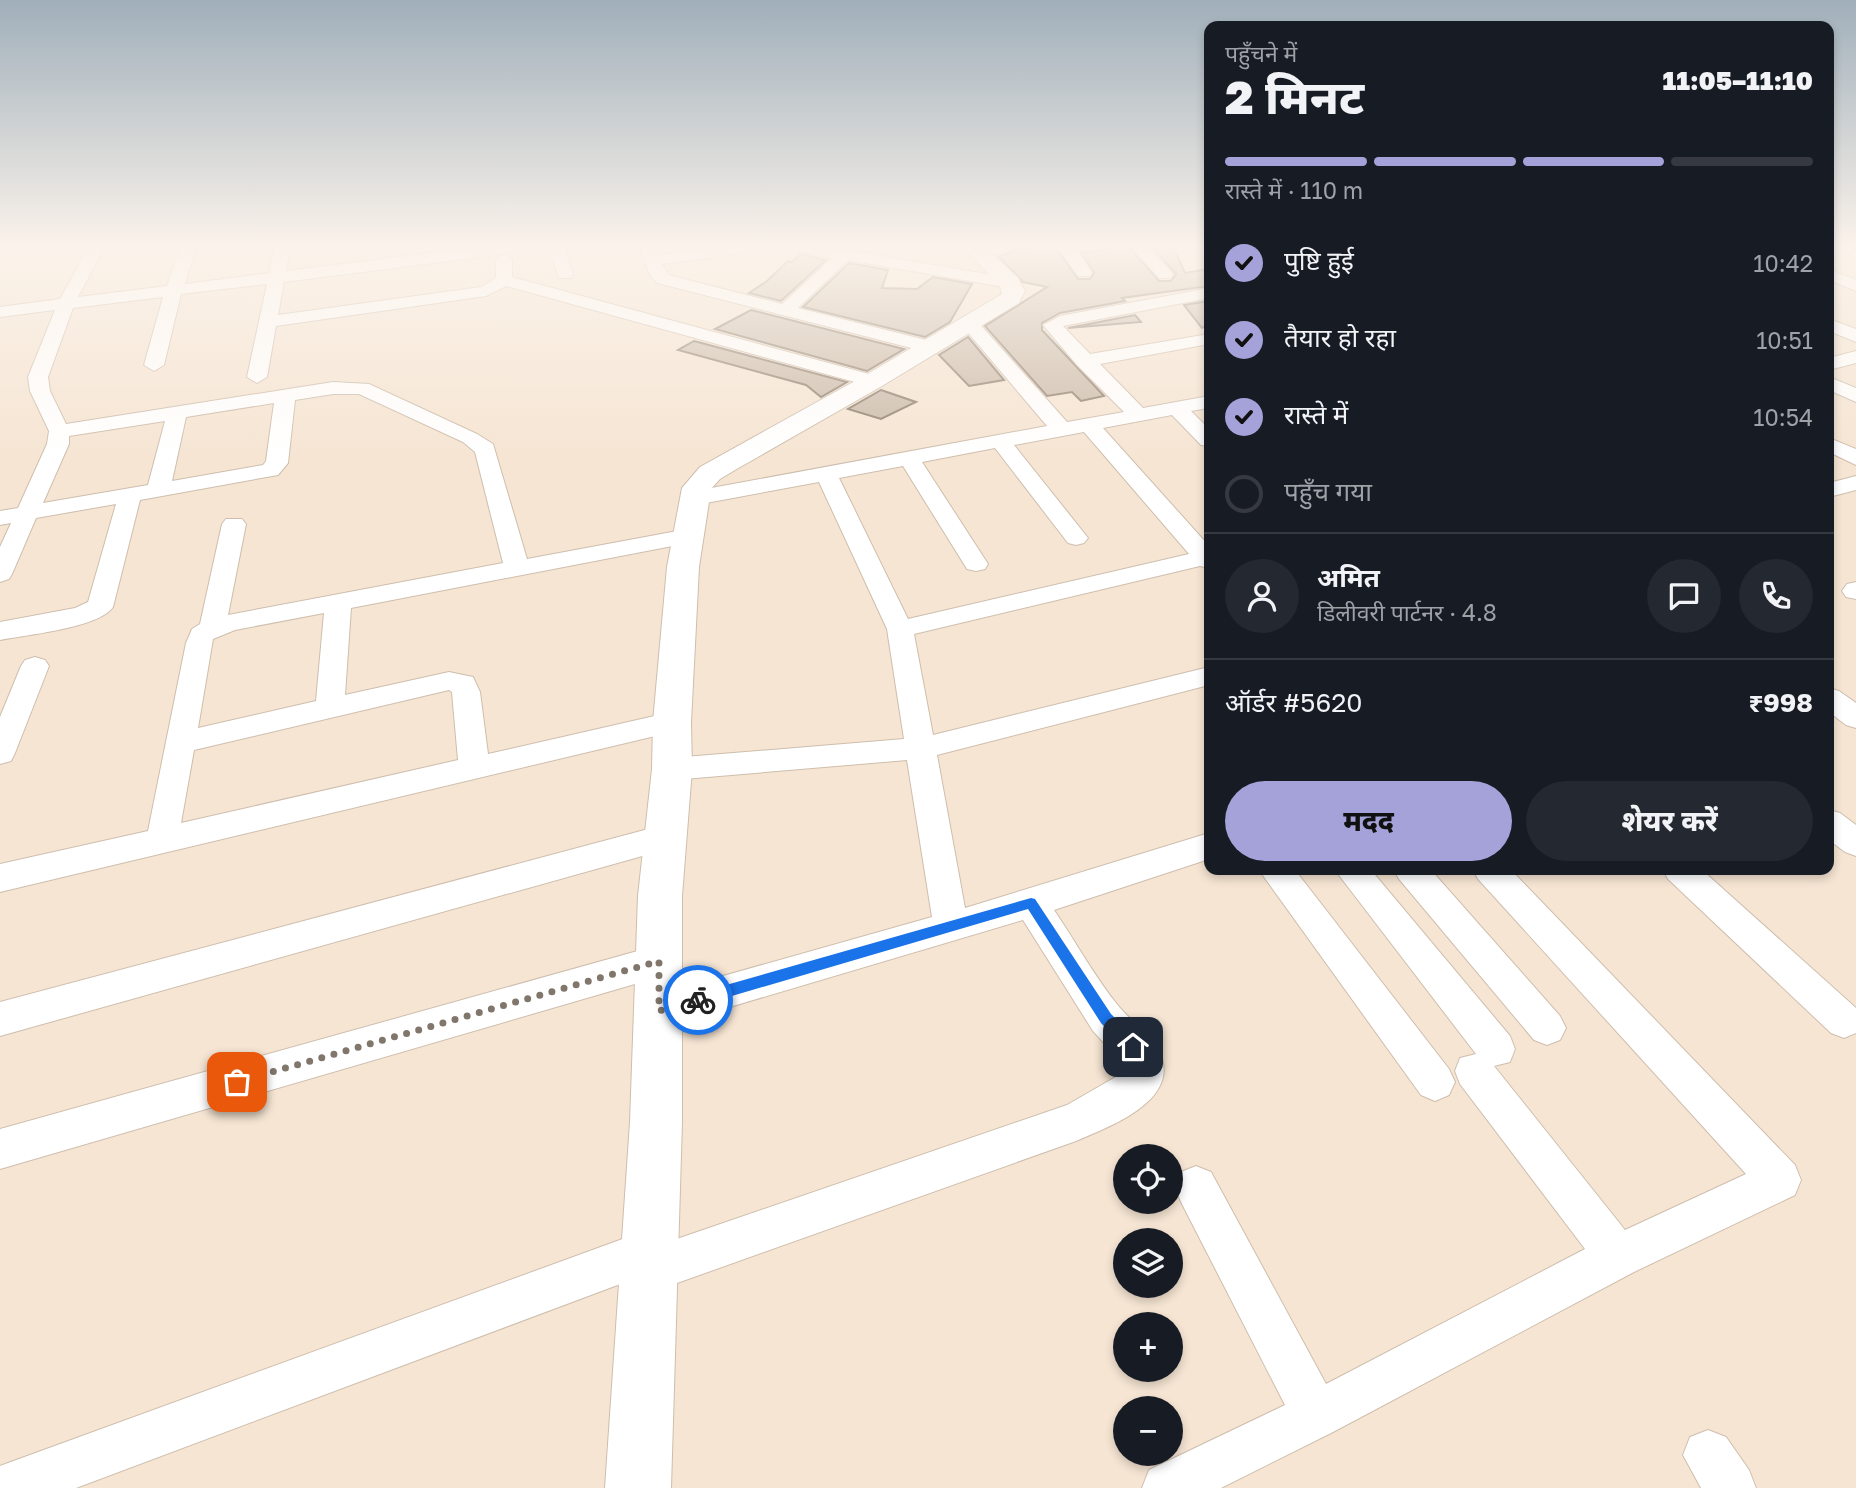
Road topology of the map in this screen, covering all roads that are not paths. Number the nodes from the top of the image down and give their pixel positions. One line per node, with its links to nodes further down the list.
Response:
1 (61, 317): 31 (street)
2 (166, 317): 20 (street)
3 (269, 317): 10 (street)
4 (301, 317): 10 (street)
5 (642, 317): 22 (street)
6 (824, 317): 16 (street)
7 (980, 317): 11 (street)
8 (1080, 317): 18 (street)
9 (1155, 317): 15 (street)
10 (268, 322): 21 (street)
11 (970, 324): 16 (street); 32 (street)
12 (1834, 326): 13 (street)
13 (1856, 336)
14 (1204, 340): 15 (street)
15 (1184, 344): 18 (street)
16 (931, 346): 22 (street)
17 (1856, 357): 19 (street)
18 (1084, 361): 29 (street)
19 (1834, 363)
20 (154, 365)
21 (257, 377)
22 (873, 381): 44 (street)
23 (1834, 385): 25 (street)
24 (285, 396): 28 (street); 41 (street); 51 (street)
25 (1856, 396)
26 (1204, 403): 27 (street)
27 (1176, 408): 29 (street); 33 (street)
28 (177, 412): 31 (street); 41 (street)
29 (1138, 415): 30 (street)
30 (1089, 425): 32 (street); 48 (street)
31 (59, 430): 43 (street)
32 (1062, 430): 34 (street)
33 (1204, 435)
34 (1000, 441): 36 (street); 47 (street)
35 (1834, 447): 37 (street)
36 (909, 458): 38 (street); 50 (street)
37 (1856, 458)
38 (827, 475): 44 (street); 55 (street)
39 (1856, 483): 40 (street)
40 (1834, 489)
41 (158, 491): 42 (street)
42 (130, 497): 43 (street); 56 (street)
43 (28, 513): 45 (street); 52 (street)
44 (691, 517): 51 (street); 62 (street)
45 (0, 518)
46 (234, 524): 54 (street)
47 (1076, 538)
48 (1204, 554)
49 (1204, 560): 55 (street)
50 (976, 564)
51 (517, 569): 53 (street)
52 (0, 574)
53 (338, 602): 54 (street); 60 (street)
54 (212, 628): 63 (street)
55 (900, 629): 64 (street)
56 (0, 631)
57 (35, 666): 65 (street)
58 (1204, 677): 64 (street)
59 (1834, 702): 61 (street)
60 (330, 708): 63 (street); 66 (street)
61 (1856, 718)
62 (672, 722): 66 (street); 67 (street)
63 (180, 743): 70 (street)
64 (922, 748): 67 (street); 80 (street)
65 (0, 753)
66 (474, 768): 70 (street)
67 (672, 769): 69 (street)
68 (1834, 826): 71 (street)
69 (667, 837): 81 (street); 83 (street)
70 (162, 841): 78 (street)
71 (1856, 843)
72 (1204, 848): 79 (street)
73 (1280, 875): 86 (street)
74 (1356, 875): 89 (street)
75 (1415, 875): 85 (street)
76 (1495, 875): 89 (street)
77 (1685, 875): 84 (street)
78 (0, 878)
79 (1031, 903): 80 (street); 90 (street)
80 (951, 927): 82 (street)
81 (659, 961): 82 (street); 87 (street)
82 (659, 1011): 90 (street)
83 (0, 1019)
84 (1844, 1021)
85 (1547, 1028)
86 (1435, 1082)
87 (0, 1149)
88 (1196, 1187): 91 (street)
89 (1618, 1256): 91 (street)
90 (649, 1261): 92 (street); 93 (street)
91 (1316, 1415): 94 (street)
92 (9, 1488)
93 (638, 1488)
94 (1167, 1488)

